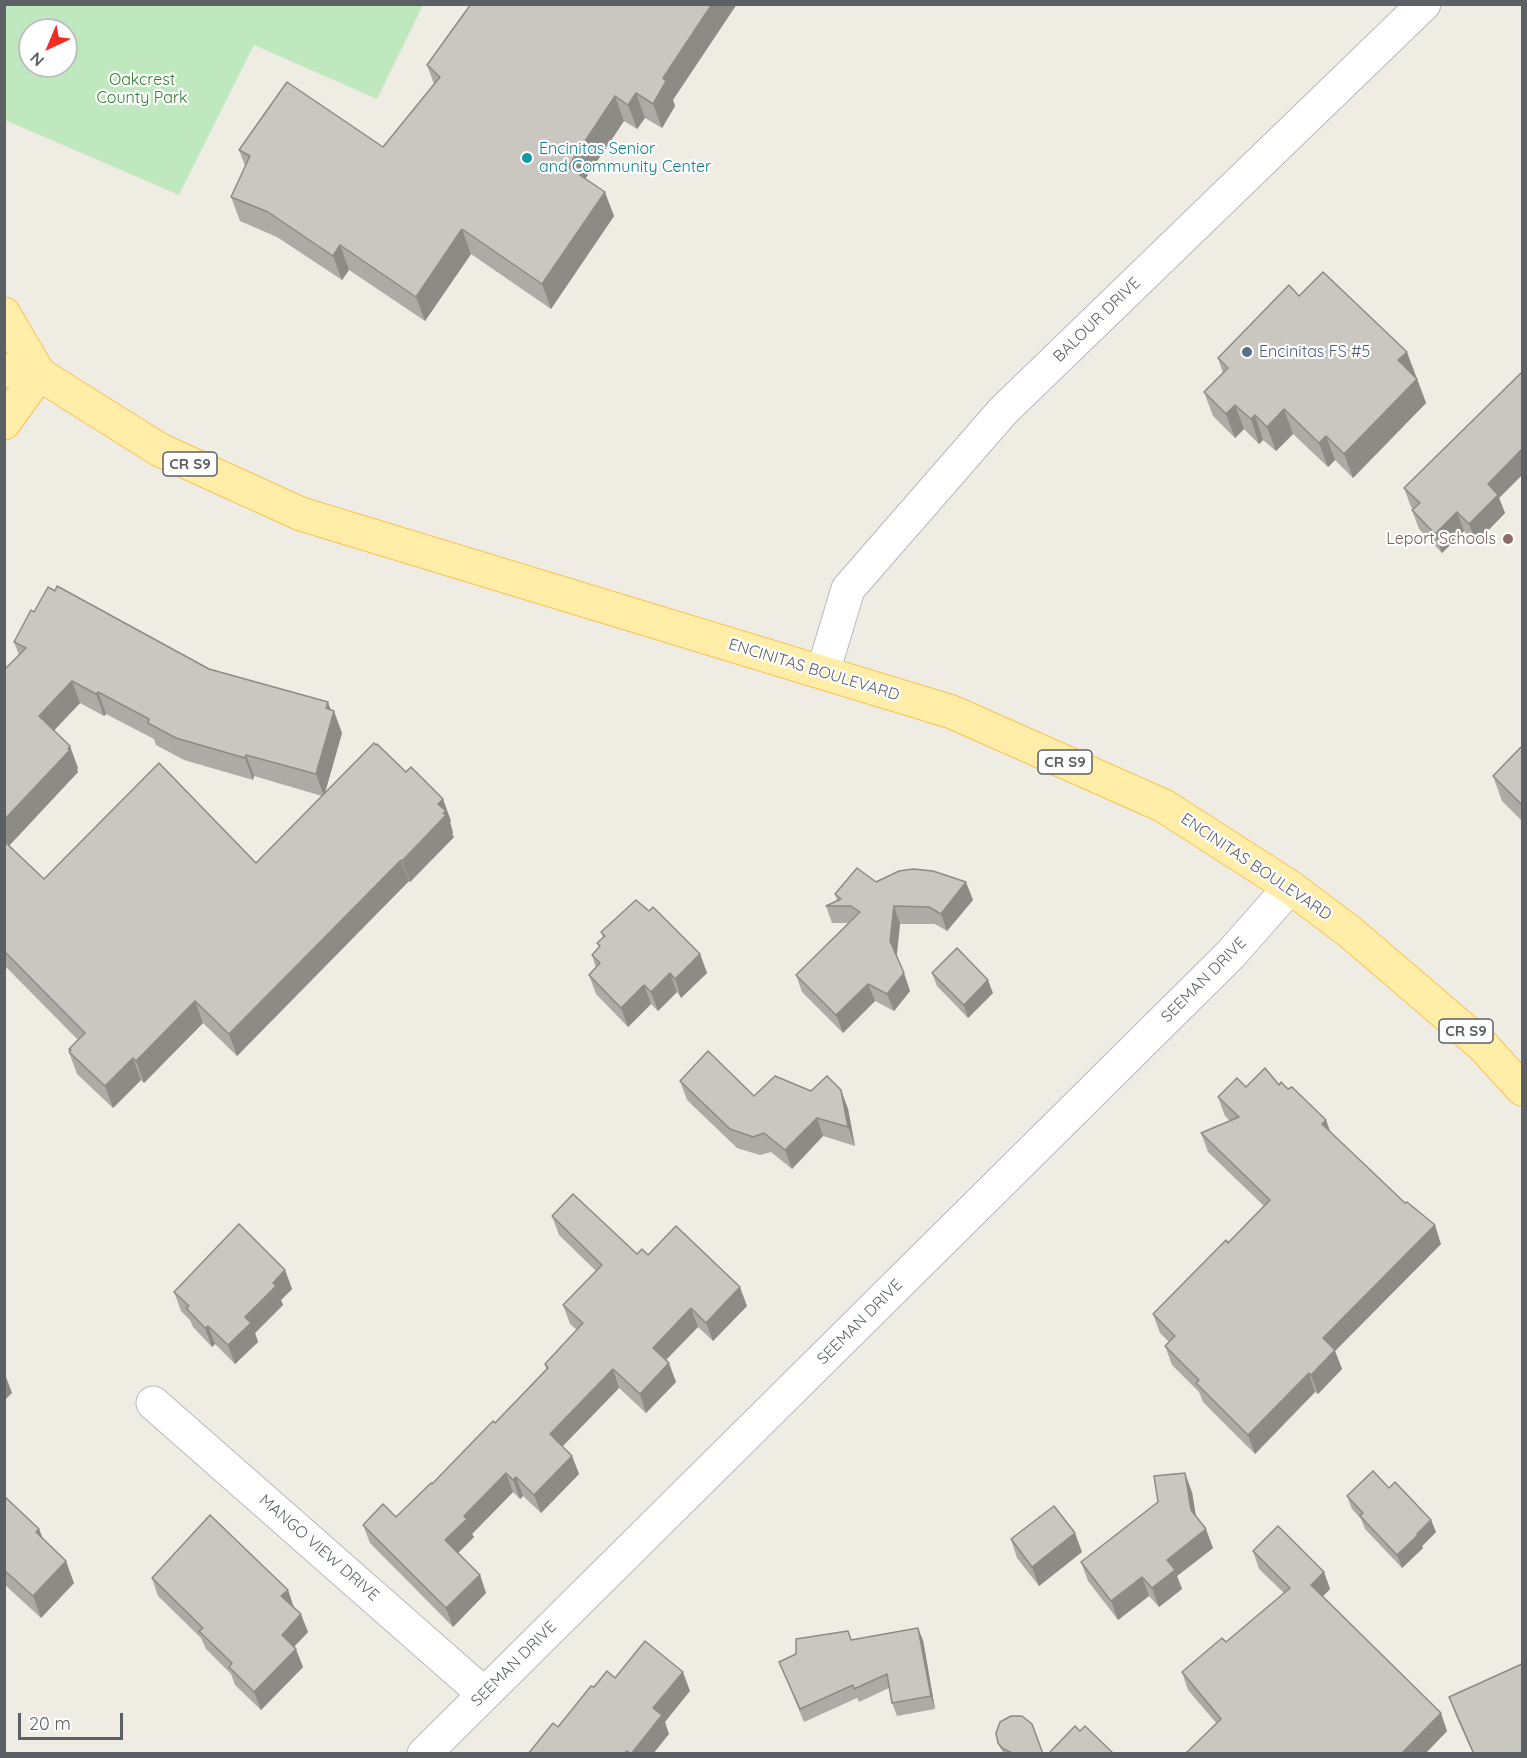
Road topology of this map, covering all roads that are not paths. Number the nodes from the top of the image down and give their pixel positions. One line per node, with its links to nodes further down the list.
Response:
1 (1424, 4): 6 (street, BALOUR DRIVE)
2 (4, 314): 4 (main road, ENCINITAS BOULEVARD / CR S9)
3 (4, 370): 4 (main road, ENCINITAS BOULEVARD / CR S9)
4 (39, 374): 5 (main road); 6 (main road, ENCINITAS BOULEVARD / CR S9)
5 (4, 423)
6 (823, 672): 7 (main road, ENCINITAS BOULEVARD / CR S9)
7 (1290, 887): 8 (main road, ENCINITAS BOULEVARD / CR S9); 10 (street, SEEMAN DRIVE)
8 (1522, 1089)
9 (153, 1403): 10 (street, MANGO VIEW DRIVE)
10 (484, 1694): 11 (street, SEEMAN DRIVE)
11 (424, 1754)

